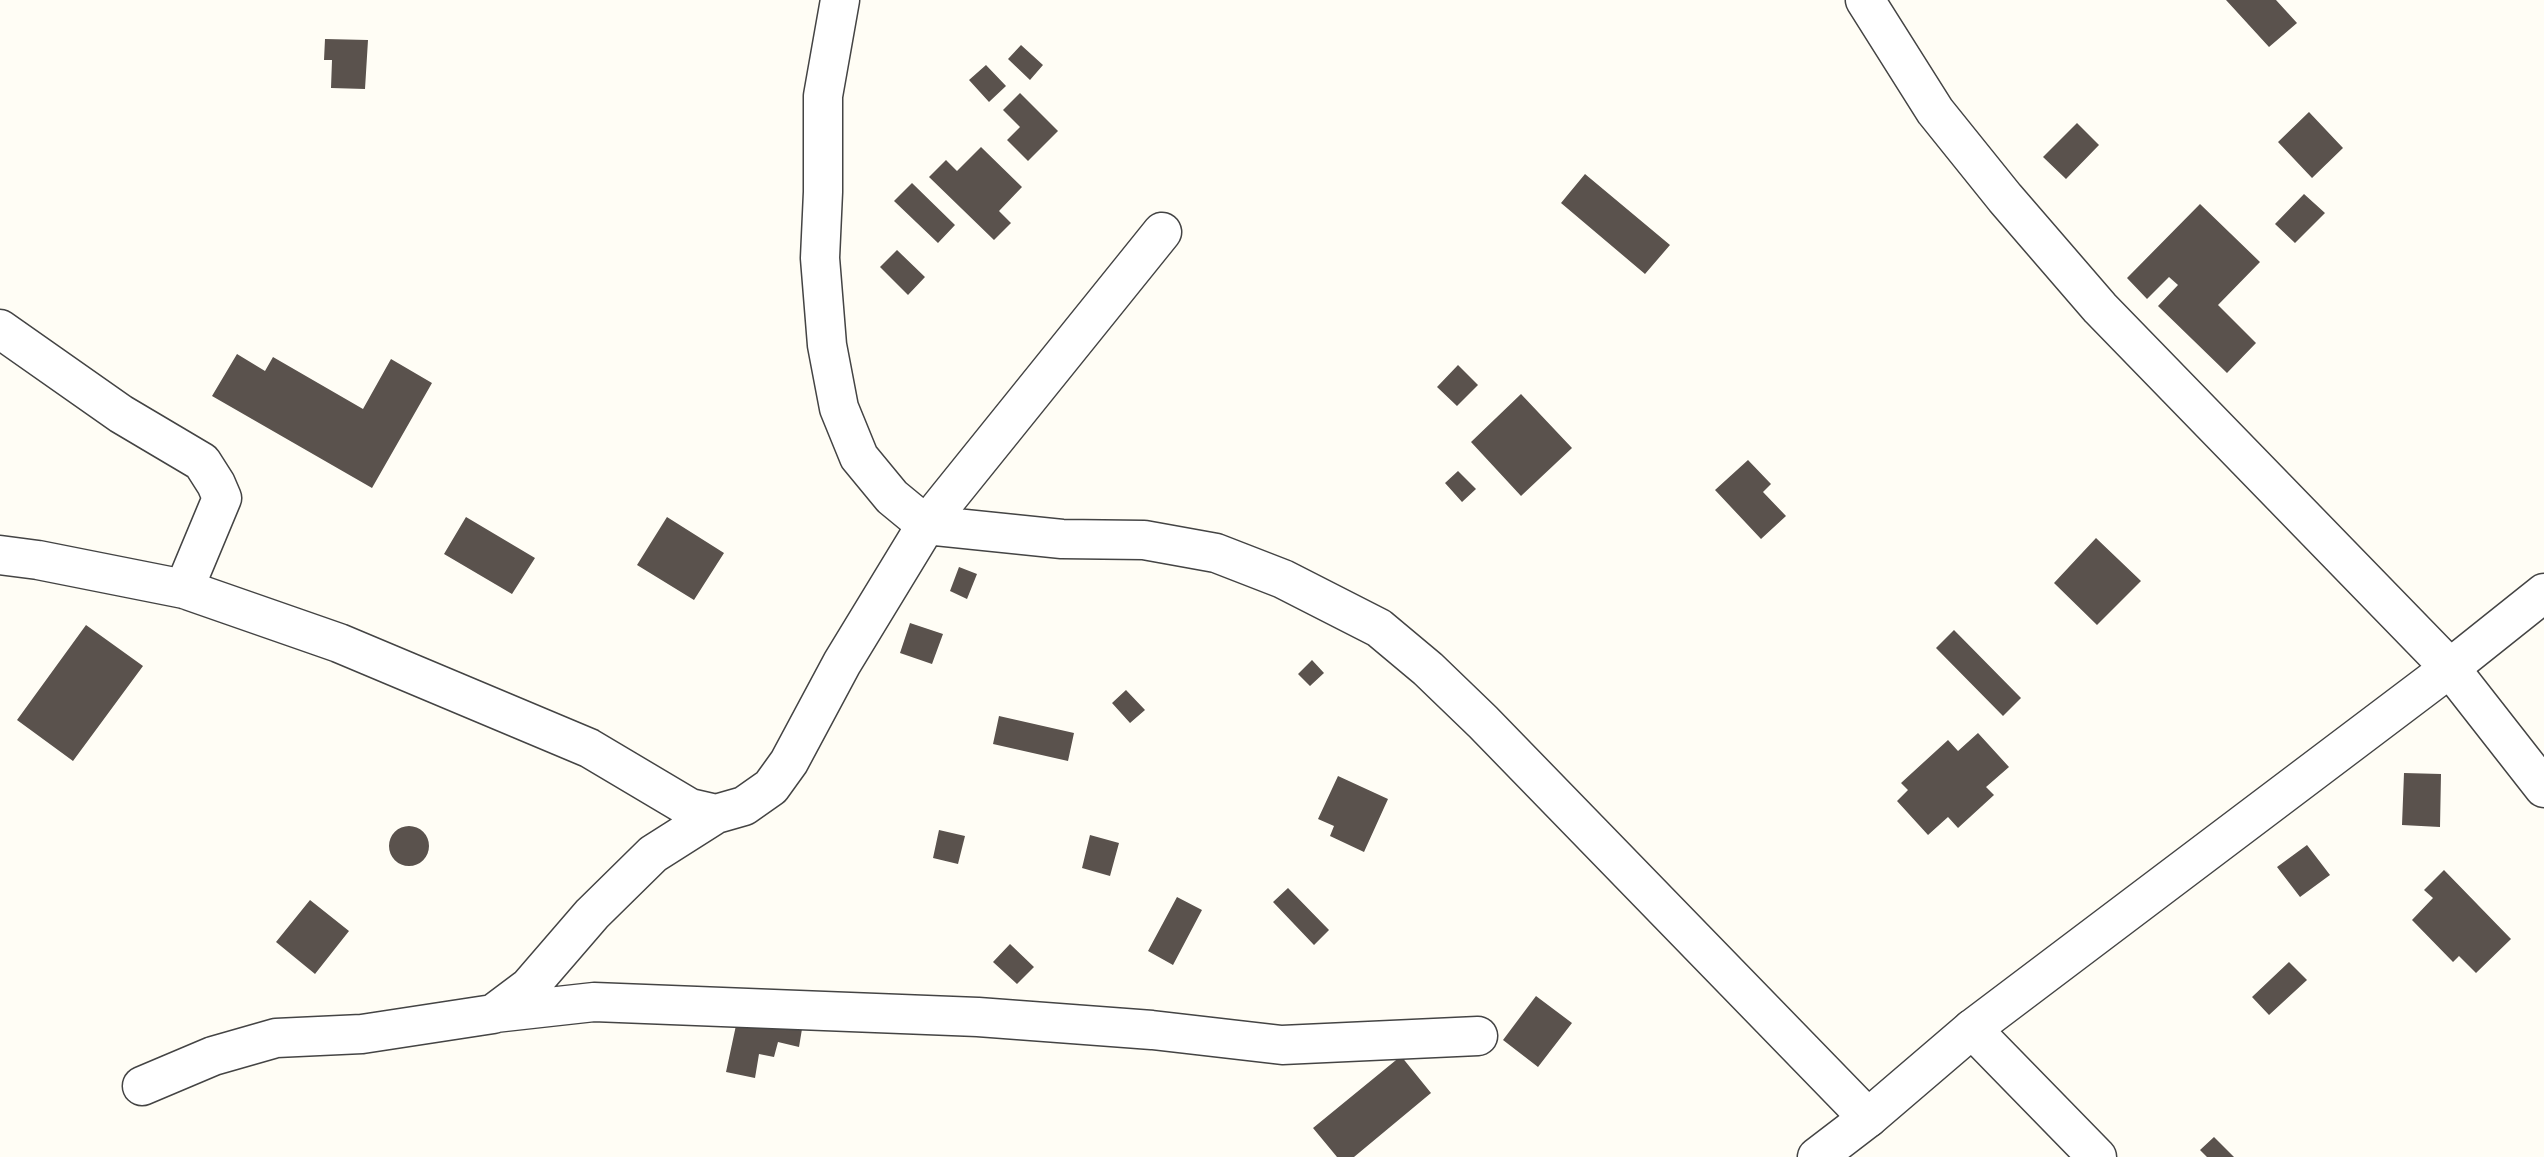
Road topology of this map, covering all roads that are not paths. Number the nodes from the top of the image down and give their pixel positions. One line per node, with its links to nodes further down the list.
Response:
1 (840, 0): 5 (street)
2 (1865, 0): 9 (street)
3 (1162, 232): 5 (street)
4 (0, 329): 7 (street)
5 (926, 525): 11 (street); 16 (street)
6 (0, 555): 7 (street)
7 (184, 589): 11 (street)
8 (2544, 593): 9 (street)
9 (2450, 668): 10 (street); 13 (street)
10 (2544, 788)
11 (716, 814): 12 (street)
12 (493, 1014): 14 (street); 15 (street)
13 (1972, 1029): 16 (street); 18 (street)
14 (1478, 1036)
15 (142, 1086)
16 (1868, 1118): 17 (street)
17 (1817, 1157)
18 (2097, 1157)

